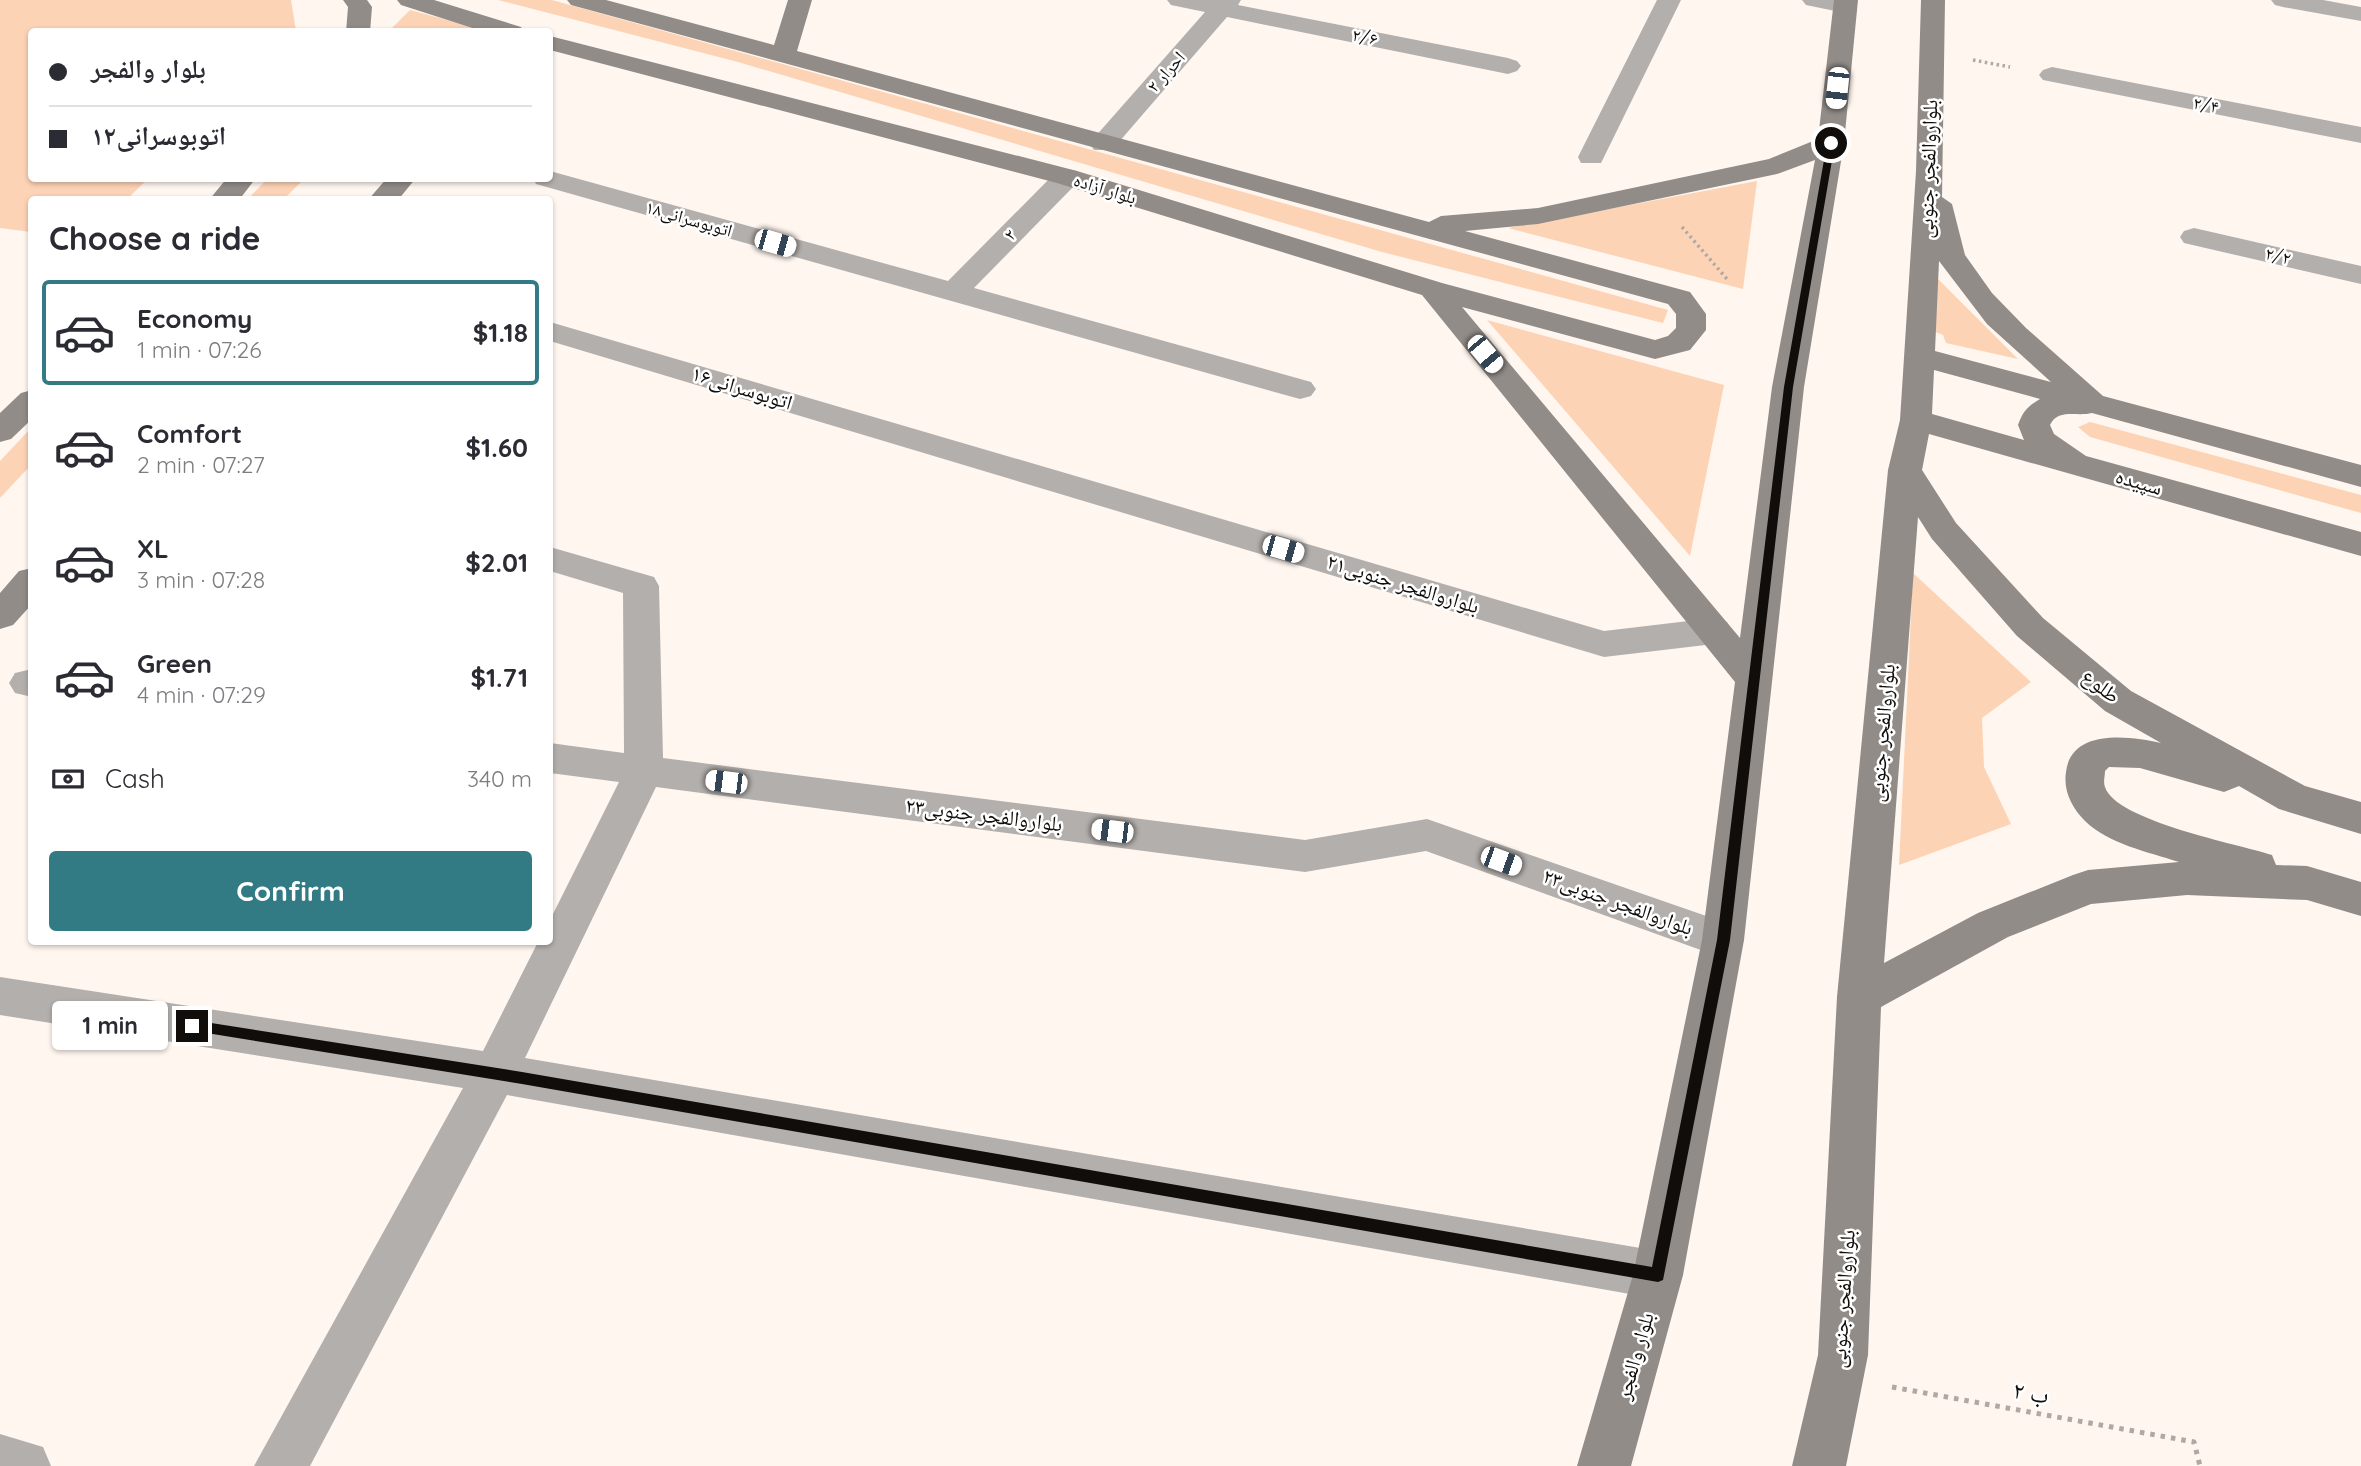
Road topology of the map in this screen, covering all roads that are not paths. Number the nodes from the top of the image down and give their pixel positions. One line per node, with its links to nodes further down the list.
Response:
1 (355, 0): 12 (main road)
2 (409, 0): 13 (main road)
3 (579, 0): 15 (main road, بلوار آزاده)
4 (800, 0): 15 (main road)
5 (1179, 0): 10 (street, ۲/۶)
6 (1669, 0): 21 (street)
7 (1933, 0): 22 (main road, بلواروالفجر جنوبی)
8 (2283, 0): 11 (street)
9 (1835, 2): 19 (main road, بلوار والفجر)
10 (1225, 4): 16 (street, ۲/۶); 20 (street, ۲ احرار)
11 (2361, 14)
12 (358, 28)
13 (499, 28)
14 (563, 47): 23 (main road, بلوار آزاده)
15 (783, 57): 20 (main road, بلوار آزاده)
16 (1508, 66)
17 (2052, 75): 18 (street, ۲/۴)
18 (2361, 135)
19 (1831, 143): 29 (main road); 50 (main road, بلوار والفجر)
20 (1103, 144): 29 (main road, بلوار آزاده)
21 (1591, 157)
22 (1930, 171): 35 (main road, بلواروالفجر جنوبی); 38 (main road)
23 (1067, 177): 32 (main road, بلوار آزاده); 33 (street, ۲)
24 (553, 180): 33 (street, اتوبوسرانی۱۸)
25 (239, 182): 27 (main road)
26 (399, 182): 28 (main road)
27 (227, 196)
28 (386, 196)
29 (1416, 227): 32 (main road, بلوار آزاده)
30 (2194, 237): 31 (street, ۲/۲)
31 (2361, 275)
32 (1432, 289): 49 (main road)
33 (953, 293): 36 (street, اتوبوسرانی۱۸)
34 (553, 332): 41 (street, اتوبوسرانی۱۶)
35 (1918, 356): 38 (main road); 39 (main road, بلواروالفجر جنوبی)
36 (1300, 389)
37 (28, 404): 40 (main road)
38 (2097, 405): 42 (main road); 44 (main road)
39 (1916, 420): 42 (main road, سپیده); 43 (main road, بلواروالفجر جنوبی)
40 (0, 432)
41 (935, 445): 49 (street, بلواروالفجر جنوبی۲۱)
42 (2083, 467): 45 (main road, سپیده)
43 (1905, 470): 53 (main road, طلوع); 59 (main road, بلواروالفجر جنوبی)
44 (2361, 476)
45 (2361, 544)
46 (553, 560): 52 (street)
47 (28, 584): 48 (main road)
48 (0, 616)
49 (1714, 631): 50 (main road)
50 (1752, 677): 57 (main road, بلوار والفجر)
51 (553, 758): 52 (street, بلواروالفجر جنوبی۲۳)
52 (644, 772): 57 (street, بلواروالفجر جنوبی۲۳); 60 (street)
53 (2294, 798): 54 (main road, طلوع); 55 (main road)
54 (2361, 818)
55 (2307, 883): 56 (main road); 59 (main road)
56 (2361, 899)
57 (1723, 940): 61 (main road, بلوار والفجر)
58 (0, 996): 60 (street)
59 (1859, 997): 66 (main road, بلواروالفجر جنوبی)
60 (495, 1073): 61 (street); 64 (street)
61 (1658, 1275): 65 (main road, بلوار والفجر)
62 (0, 1461): 63 (street)
63 (24, 1466)
64 (281, 1466)
65 (1604, 1466)
66 (1819, 1466)

